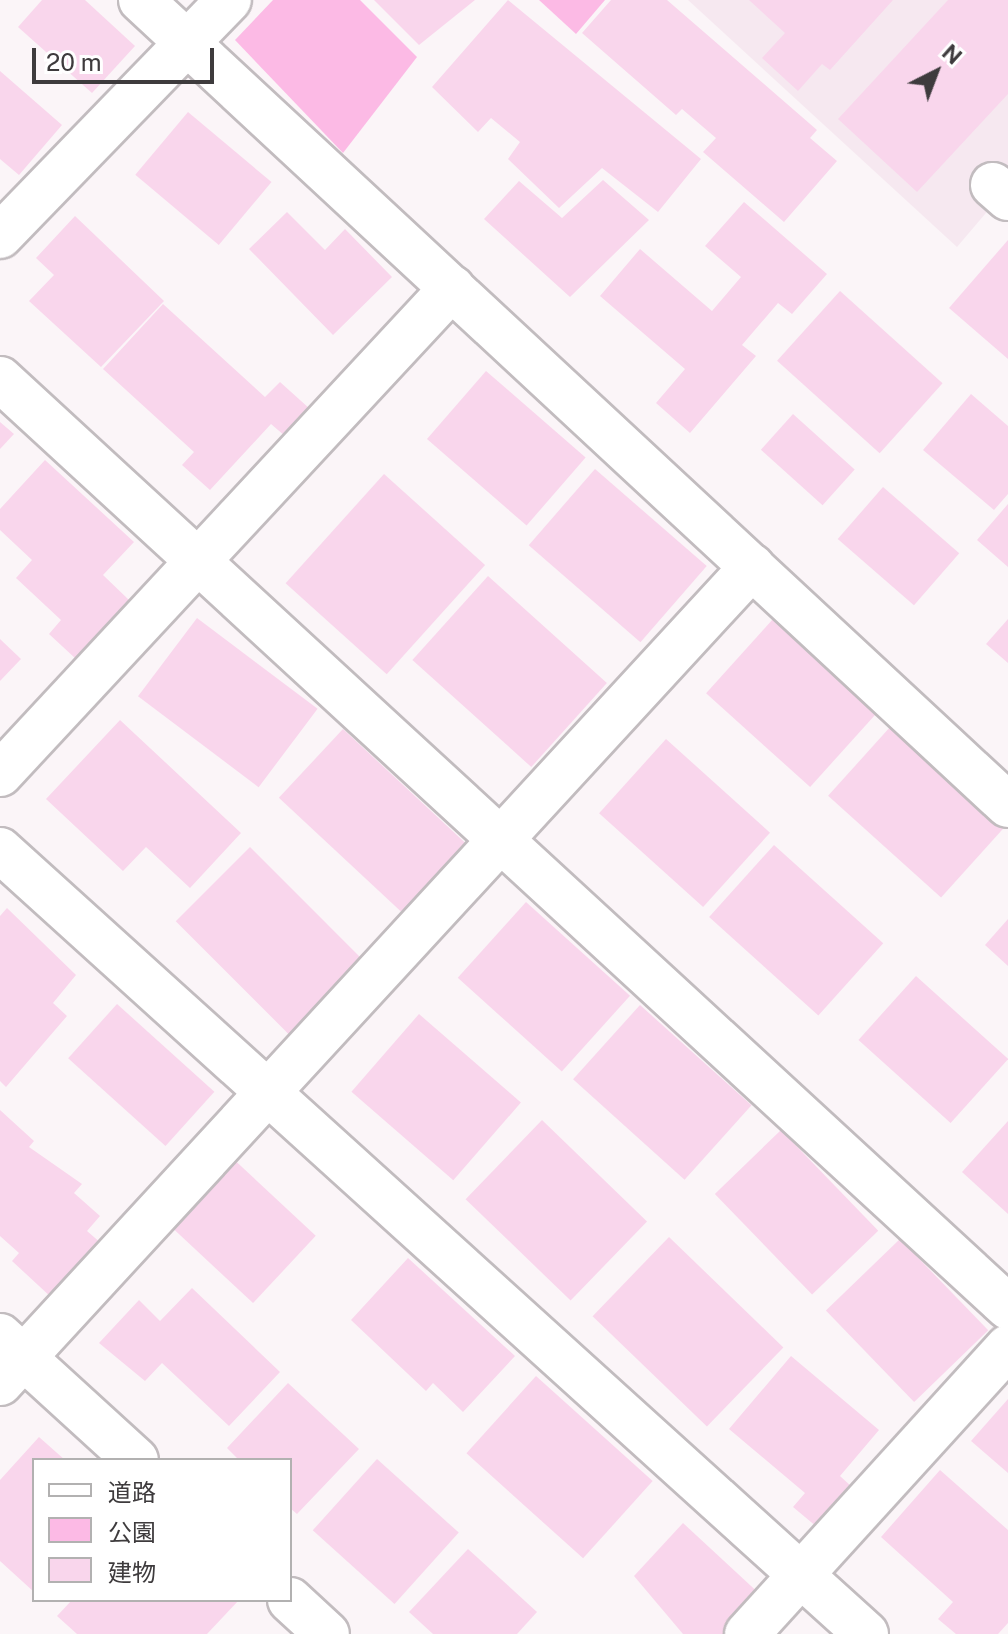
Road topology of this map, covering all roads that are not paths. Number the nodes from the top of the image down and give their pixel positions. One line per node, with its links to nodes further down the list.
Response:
1 (141, 0): 3 (street)
2 (229, 0): 3 (street)
3 (191, 47): 4 (street); 5 (street)
4 (0, 236)
5 (452, 288): 7 (street); 8 (street)
6 (0, 379): 7 (street)
7 (195, 565): 9 (street); 11 (street)
8 (752, 567): 10 (street); 11 (street)
9 (0, 774)
10 (1008, 805)
11 (502, 839): 13 (street); 14 (street)
12 (0, 850): 13 (street)
13 (268, 1092): 16 (street); 18 (street)
14 (1008, 1307)
15 (1008, 1347): 18 (street)
16 (8, 1359): 17 (street)
17 (133, 1458)
18 (801, 1575): 21 (street); 22 (street)
19 (292, 1602): 20 (street)
20 (327, 1634)
21 (747, 1634)
22 (866, 1634)

